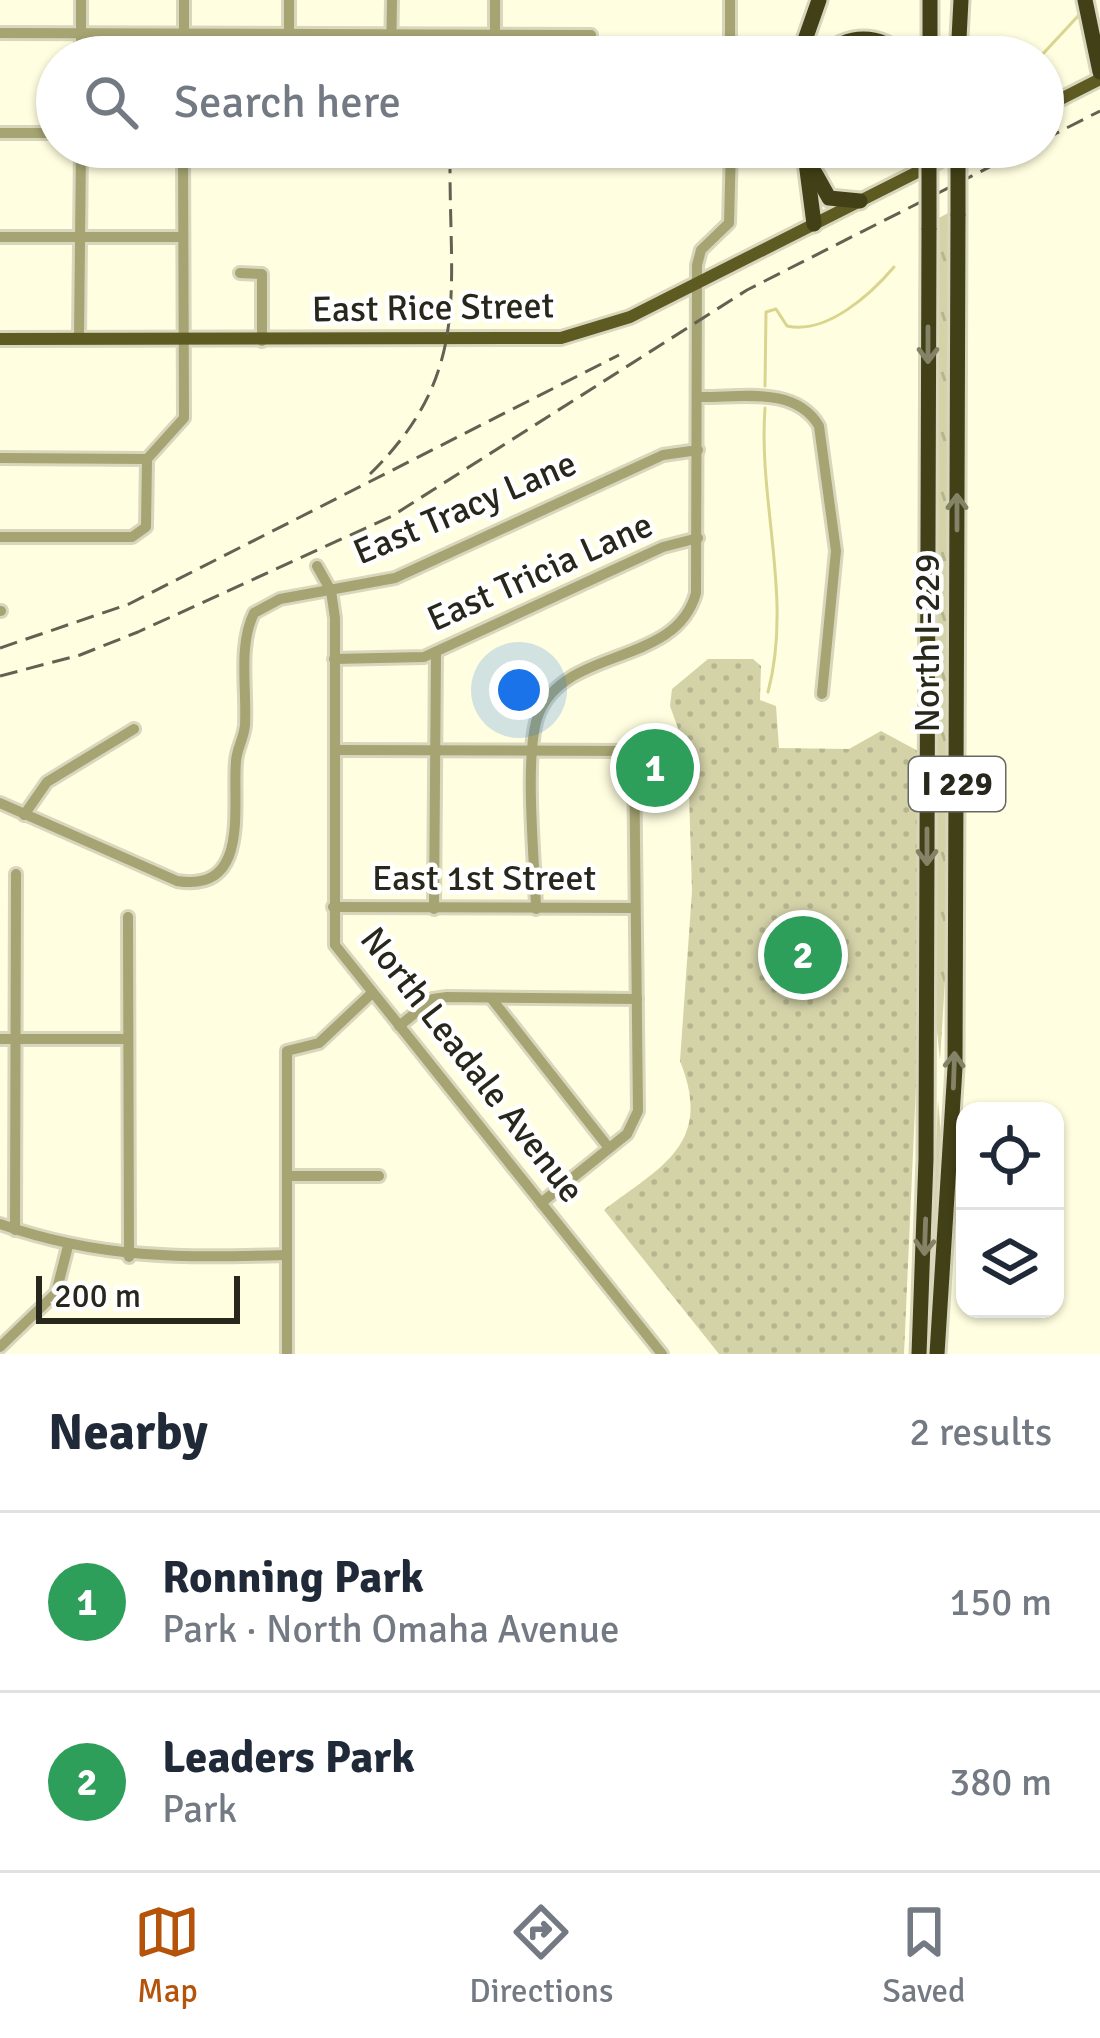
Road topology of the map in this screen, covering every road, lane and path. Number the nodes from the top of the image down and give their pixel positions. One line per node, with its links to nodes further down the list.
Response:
1 (81, 0): 14 (street)
2 (184, 0): 11 (street)
3 (289, 0): 12 (street)
4 (392, 0): 15 (street)
5 (495, 0): 16 (street)
6 (730, 0): 21 (street)
7 (819, 0): 22 (highway)
8 (930, 0): 23 (highway)
9 (959, 0): 24 (highway)
10 (1089, 0): 25 (highway); 26 (highway)
11 (184, 32): 12 (street); 14 (street); 19 (street)
12 (289, 32): 15 (street); 20 (street)
13 (0, 33): 14 (street)
14 (82, 33): 18 (street)
15 (392, 34): 16 (street)
16 (495, 35): 17 (street)
17 (592, 35)
18 (82, 36)
19 (184, 36)
20 (289, 36)
21 (730, 36)
22 (806, 36)
23 (930, 36)
24 (958, 36)
25 (1100, 50)
26 (1100, 76): 27 (main road)
27 (1064, 96)
28 (0, 134): 29 (street)
29 (36, 134)
30 (81, 168): 42 (street)
31 (183, 168): 43 (street)
32 (730, 168): 45 (street)
33 (810, 168): 40 (highway)
34 (813, 168): 38 (highway)
35 (923, 168): 39 (main road, East Rice Street)
36 (929, 168): 92 (highway, North I-229 / I 229, one-way to 92, bridge)
37 (961, 168): 93 (highway, North I-229 / I 229, one-way to 37, bridge)
38 (815, 173): 39 (highway); 40 (highway)
39 (860, 201): 40 (main road, East Rice Street)
40 (818, 222): 45 (main road, East Rice Street)
41 (0, 236): 42 (street)
42 (81, 237): 43 (street); 47 (street)
43 (184, 237): 48 (street)
44 (240, 273): 49 (street)
45 (698, 283): 49 (main road, East Rice Street); 50 (street)
46 (0, 339): 47 (main road, East Rice Street)
47 (79, 339): 48 (main road, East Rice Street)
48 (184, 340): 49 (main road, East Rice Street); 53 (street)
49 (262, 341)
50 (698, 397): 51 (street); 60 (street)
51 (698, 450): 55 (street); 57 (street, East Tracy Lane)
52 (0, 458): 53 (street)
53 (147, 459): 54 (street)
54 (0, 537)
55 (698, 538): 58 (street, East Tricia Lane); 62 (street)
56 (317, 566): 57 (street, North Leadale Avenue)
57 (331, 591): 59 (street, North Leadale Avenue); 66 (street, East Tracy Lane)
58 (436, 652): 59 (street, East Tricia Lane); 64 (street)
59 (334, 659): 63 (street, North Leadale Avenue)
60 (822, 694)
61 (134, 729): 66 (street)
62 (533, 749): 64 (street); 70 (street); 71 (street)
63 (334, 750): 64 (street); 68 (street, North Leadale Avenue)
64 (435, 750): 69 (street)
65 (0, 803): 66 (street, East Tracy Lane)
66 (24, 815)
67 (16, 874): 78 (street)
68 (333, 907): 69 (street, East 1st Street); 73 (street, North Leadale Avenue)
69 (434, 908): 70 (street, East 1st Street)
70 (536, 908): 71 (street, East 1st Street)
71 (635, 908): 75 (street)
72 (128, 917): 79 (street)
73 (372, 993): 76 (street, North Leadale Avenue); 81 (street)
74 (491, 998): 75 (street); 76 (street); 80 (street)
75 (637, 999): 80 (street)
76 (399, 1025): 83 (street, North Leadale Avenue)
77 (0, 1039): 78 (street)
78 (16, 1039): 79 (street); 85 (street)
79 (128, 1039): 88 (street)
80 (609, 1148): 83 (street)
81 (287, 1176): 82 (street); 87 (street)
82 (379, 1176)
83 (542, 1203): 91 (street, North Leadale Avenue)
84 (0, 1225): 85 (street)
85 (15, 1230): 86 (street)
86 (68, 1246): 88 (street); 89 (street)
87 (286, 1255): 88 (street); 90 (street)
88 (129, 1257)
89 (1, 1346)
90 (287, 1354)
91 (662, 1354)
92 (920, 1354)
93 (938, 1354)

